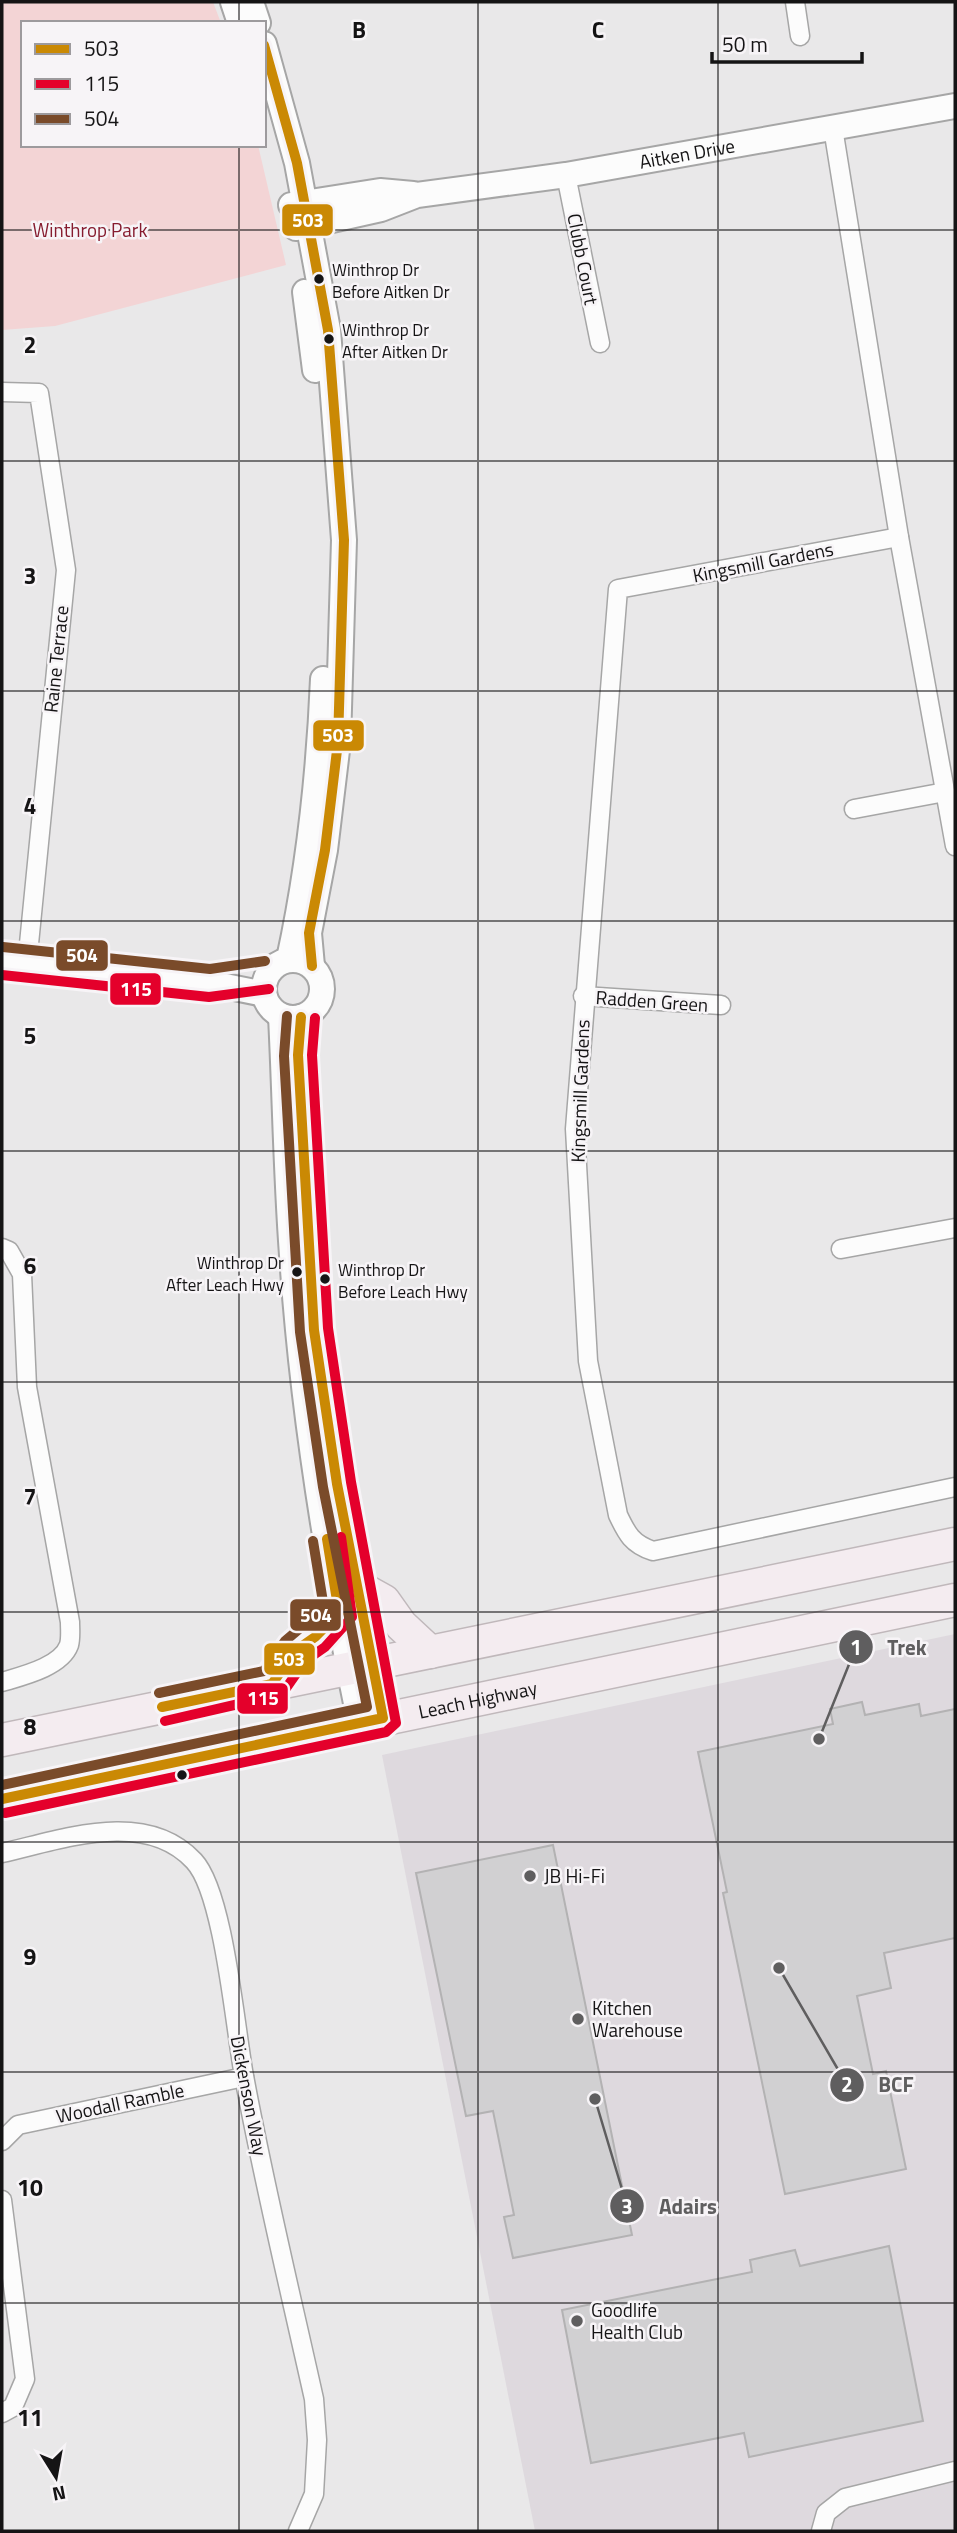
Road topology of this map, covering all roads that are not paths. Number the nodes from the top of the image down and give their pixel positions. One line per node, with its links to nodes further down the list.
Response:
1 (233, 2): 4 (street)
2 (251, 2): 5 (street)
3 (795, 2): 6 (street)
4 (239, 21)
5 (257, 21)
6 (800, 36)
7 (266, 54): 12 (street)
8 (266, 104): 12 (street)
9 (955, 106): 10 (street, Aitken Drive)
10 (833, 128): 11 (street, Aitken Drive); 15 (street)
11 (566, 175): 12 (street, Aitken Drive); 13 (street, Clubb Court)
12 (300, 215): 20 (street)
13 (600, 343)
14 (2, 392): 21 (street, Raine Terrace)
15 (899, 537): 16 (street); 23 (street, Kingsmill Gardens)
16 (945, 792): 17 (street); 18 (street)
17 (854, 809)
18 (955, 846)
19 (2, 961): 21 (street)
20 (301, 962): 22 (street); 25 (street)
21 (27, 964): 22 (street)
22 (265, 985): 25 (street)
23 (583, 996): 24 (street, Radden Green); 29 (street, Kingsmill Gardens)
24 (722, 1005)
25 (291, 1017): 31 (street); 33 (street)
26 (955, 1228): 28 (street)
27 (2, 1248): 36 (street)
28 (841, 1249)
29 (955, 1487)
30 (955, 1544): 34 (highway)
31 (357, 1586): 34 (highway); 35 (street)
32 (955, 1600): 38 (highway, Leach Highway)
33 (339, 1613): 35 (street); 37 (highway)
34 (430, 1652): 35 (highway)
35 (360, 1666): 37 (highway); 38 (street)
36 (2, 1682)
37 (272, 1684): 39 (highway)
38 (372, 1720): 40 (highway, Leach Highway)
39 (2, 1740)
40 (2, 1799)
41 (2, 1853): 42 (street, Dickenson Way)
42 (244, 2077): 43 (street, Woodall Ramble); 47 (street, Dickenson Way)
43 (2, 2141)
44 (2, 2200): 45 (street)
45 (2, 2413)
46 (955, 2471): 48 (street)
47 (298, 2531)
48 (821, 2531)

